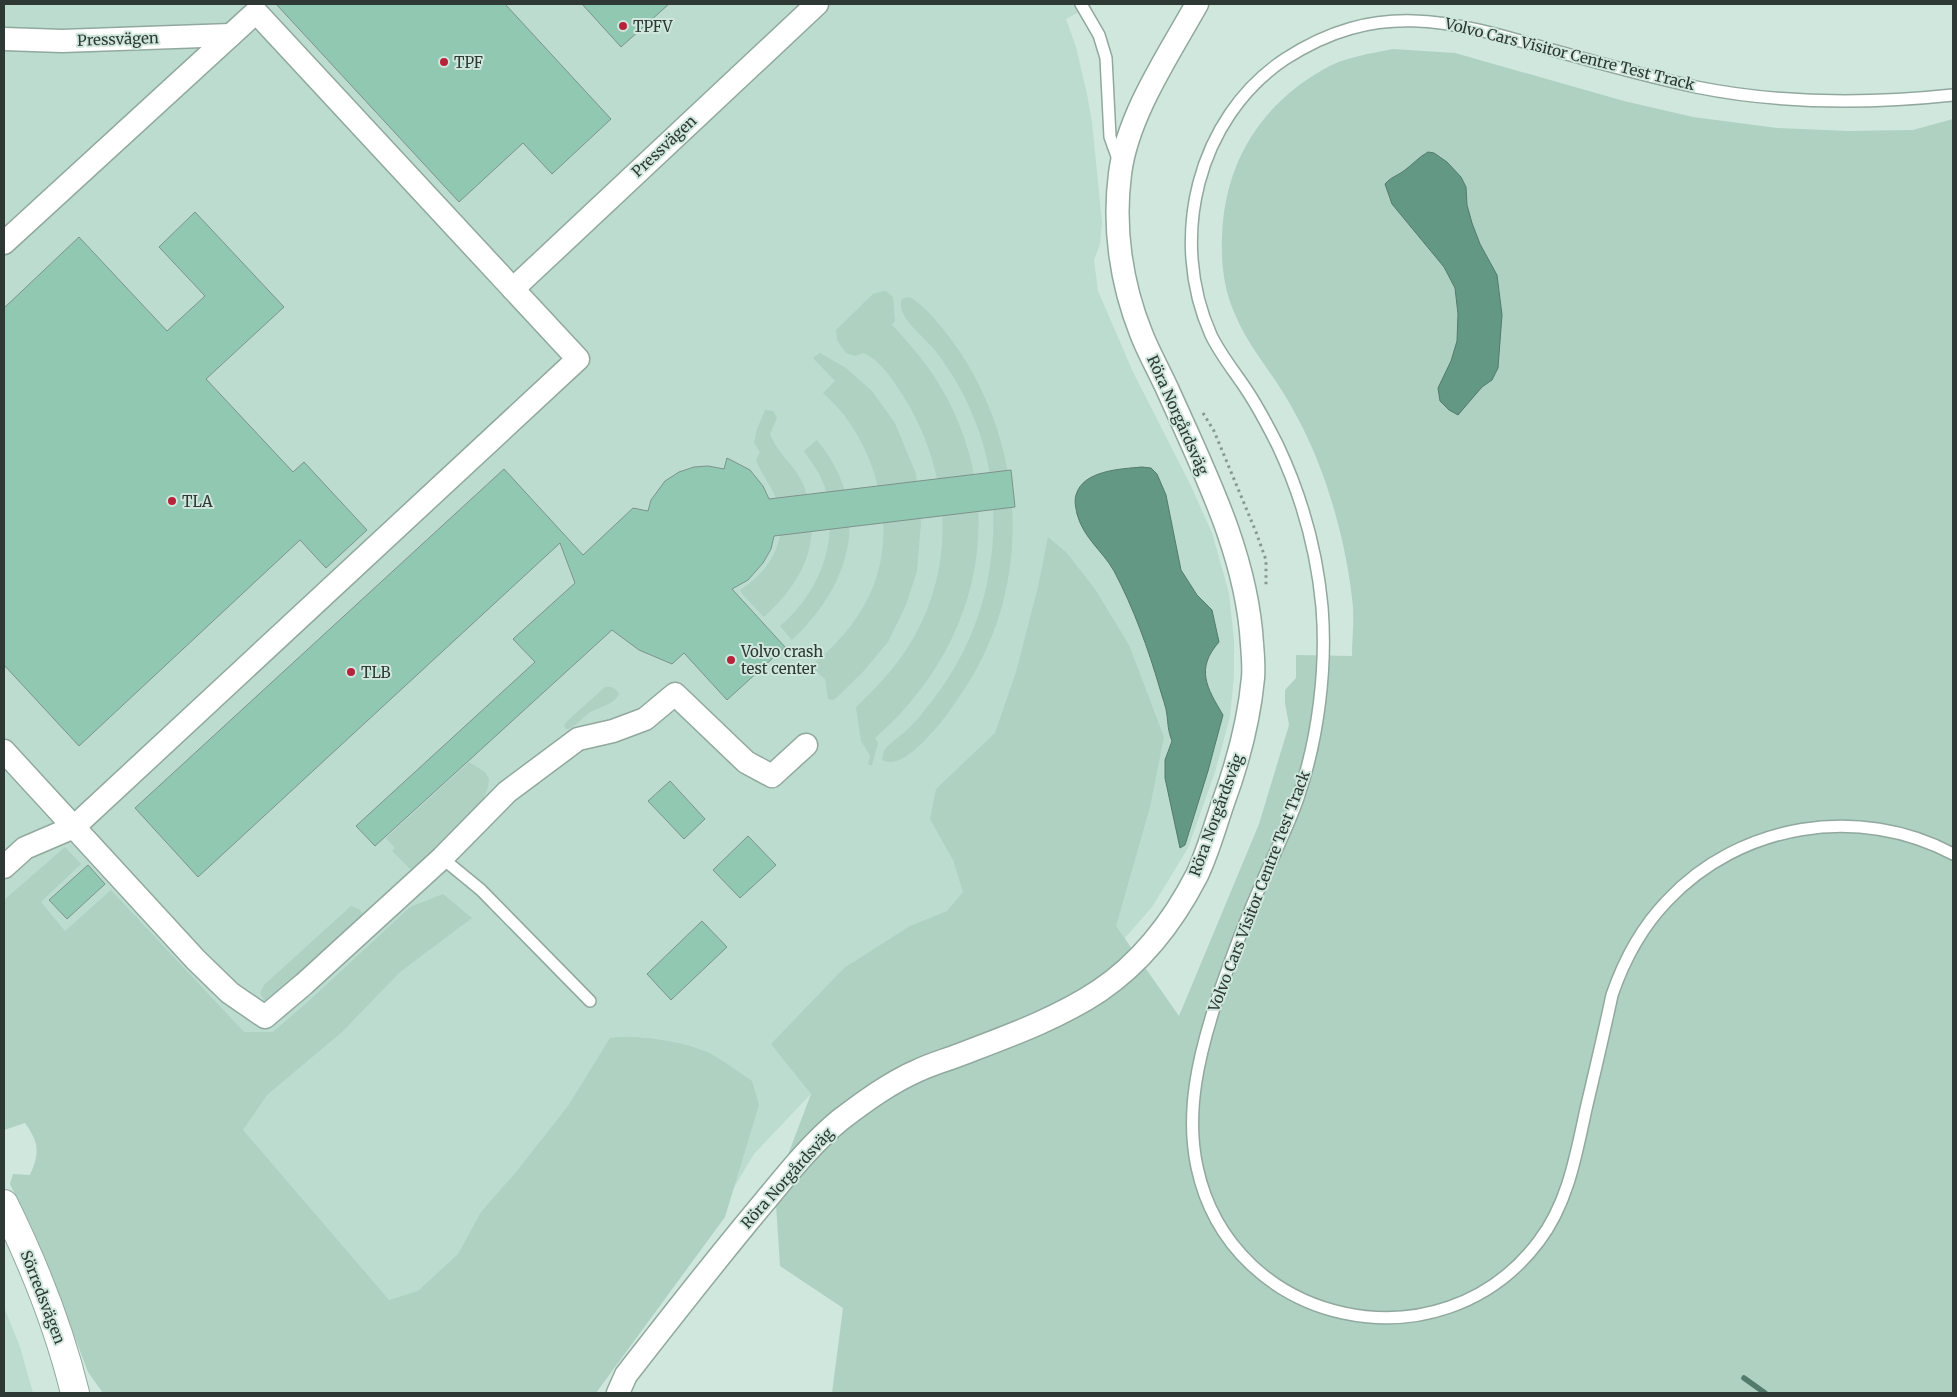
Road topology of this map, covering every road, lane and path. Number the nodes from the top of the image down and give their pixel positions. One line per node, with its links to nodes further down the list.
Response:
1 (817, 4): 9 (street, Pressvägen)
2 (1081, 4): 7 (lane)
3 (1197, 4): 7 (street, Röra Norgårdsväg)
4 (231, 34): 5 (street, Pressvägen); 8 (street); 9 (street)
5 (4, 40)
6 (1953, 95): 15 (lane, Volvo Cars Visitor Centre Test Track)
7 (1120, 168): 21 (street, Röra Norgårdsväg)
8 (4, 243)
9 (513, 289): 14 (street)
10 (1199, 408): 11 (path)
11 (1266, 592)
12 (806, 745): 16 (street)
13 (4, 751): 14 (street)
14 (74, 826): 16 (street); 17 (street)
15 (1953, 854)
16 (442, 858): 18 (lane)
17 (4, 867)
18 (590, 1001)
19 (4, 1204): 20 (street, Sörredsvägen)
20 (75, 1393)
21 (618, 1393)

